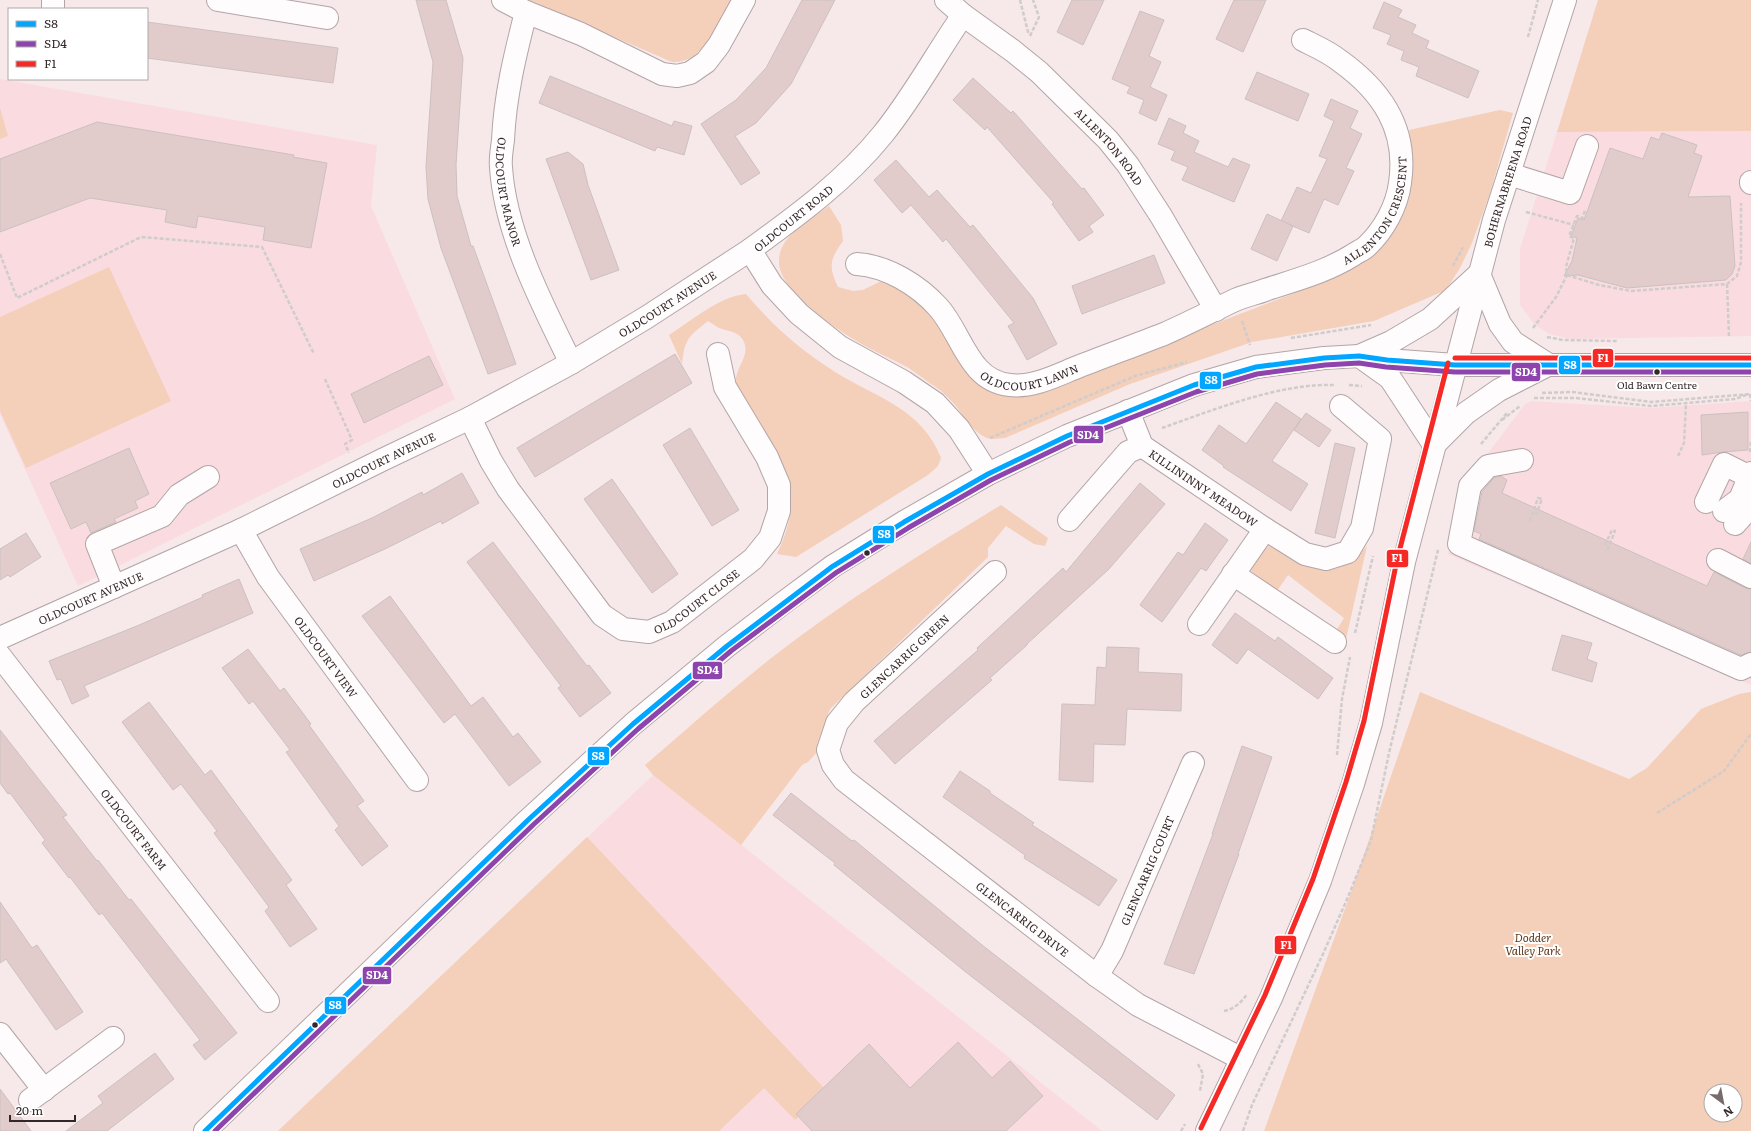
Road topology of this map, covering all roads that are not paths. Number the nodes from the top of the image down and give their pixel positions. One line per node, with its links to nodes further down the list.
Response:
1 (218, 0): 8 (street)
2 (503, 0): 6 (street)
3 (744, 0): 6 (street)
4 (946, 0): 7 (street)
5 (1565, 0): 11 (street, BOHERNABREENA ROAD)
6 (526, 12): 18 (street, OLDCOURT MANOR)
7 (963, 15): 12 (street, OLDCOURT ROAD); 15 (street, ALLENTON ROAD)
8 (327, 18)
9 (1303, 40): 15 (street, ALLENTON CRESCENT)
10 (1587, 146): 11 (street)
11 (1509, 174): 14 (street, BOHERNABREENA ROAD)
12 (750, 250): 18 (street, OLDCOURT AVENUE); 28 (street, OLDCOURT ROAD)
13 (857, 264): 15 (street, OLDCOURT LAWN)
14 (1479, 274): 17 (street); 19 (street, BOHERNABREENA ROAD); 20 (street)
15 (1216, 310)
16 (718, 354): 24 (street, OLDCOURT CLOSE)
17 (1359, 356): 19 (street); 23 (street); 25 (street)
18 (571, 363): 24 (street, OLDCOURT AVENUE)
19 (1455, 365): 20 (street); 25 (street, BOHERNABREENA ROAD)
20 (1549, 365): 21 (street); 25 (street)
21 (1751, 365)
22 (1341, 406): 34 (street, KILLININNY MEADOW)
23 (1128, 411): 26 (street, KILLININNY MEADOW); 28 (street)
24 (470, 418): 35 (street, OLDCOURT AVENUE)
25 (1434, 445): 53 (street, BOHERNABREENA ROAD)
26 (1142, 446): 33 (street, KILLININNY MEADOW); 34 (street, KILLININNY MEADOW)
27 (1522, 460): 45 (street)
28 (988, 474): 54 (street)
29 (1750, 475): 32 (street); 32 (street)
30 (208, 478): 40 (street)
31 (1751, 506): 32 (street)
32 (1722, 512)
33 (1069, 520)
34 (1265, 529): 38 (street, KILLININNY MEADOW)
35 (241, 530): 40 (street, OLDCOURT AVENUE); 48 (street, OLDCOURT VIEW)
36 (1718, 560): 39 (street)
37 (995, 572): 46 (street, GLENCARRIG GREEN)
38 (1233, 574): 41 (street, KILLININNY MEADOW); 43 (street)
39 (1751, 577)
40 (114, 587): 42 (street, OLDCOURT AVENUE)
41 (1199, 624)
42 (0, 638)
43 (1343, 646)
44 (0, 656): 50 (street, OLDCOURT FARM)
45 (1751, 664)
46 (828, 750): 49 (street, GLENCARRIG DRIVE)
47 (1193, 763): 49 (street, GLENCARRIG COURT)
48 (417, 780)
49 (1097, 976): 53 (street, GLENCARRIG DRIVE)
50 (268, 1002)
51 (0, 1034): 52 (street)
52 (113, 1038)
53 (1242, 1059): 55 (street, BOHERNABREENA ROAD)
54 (205, 1131)
55 (1207, 1131)

